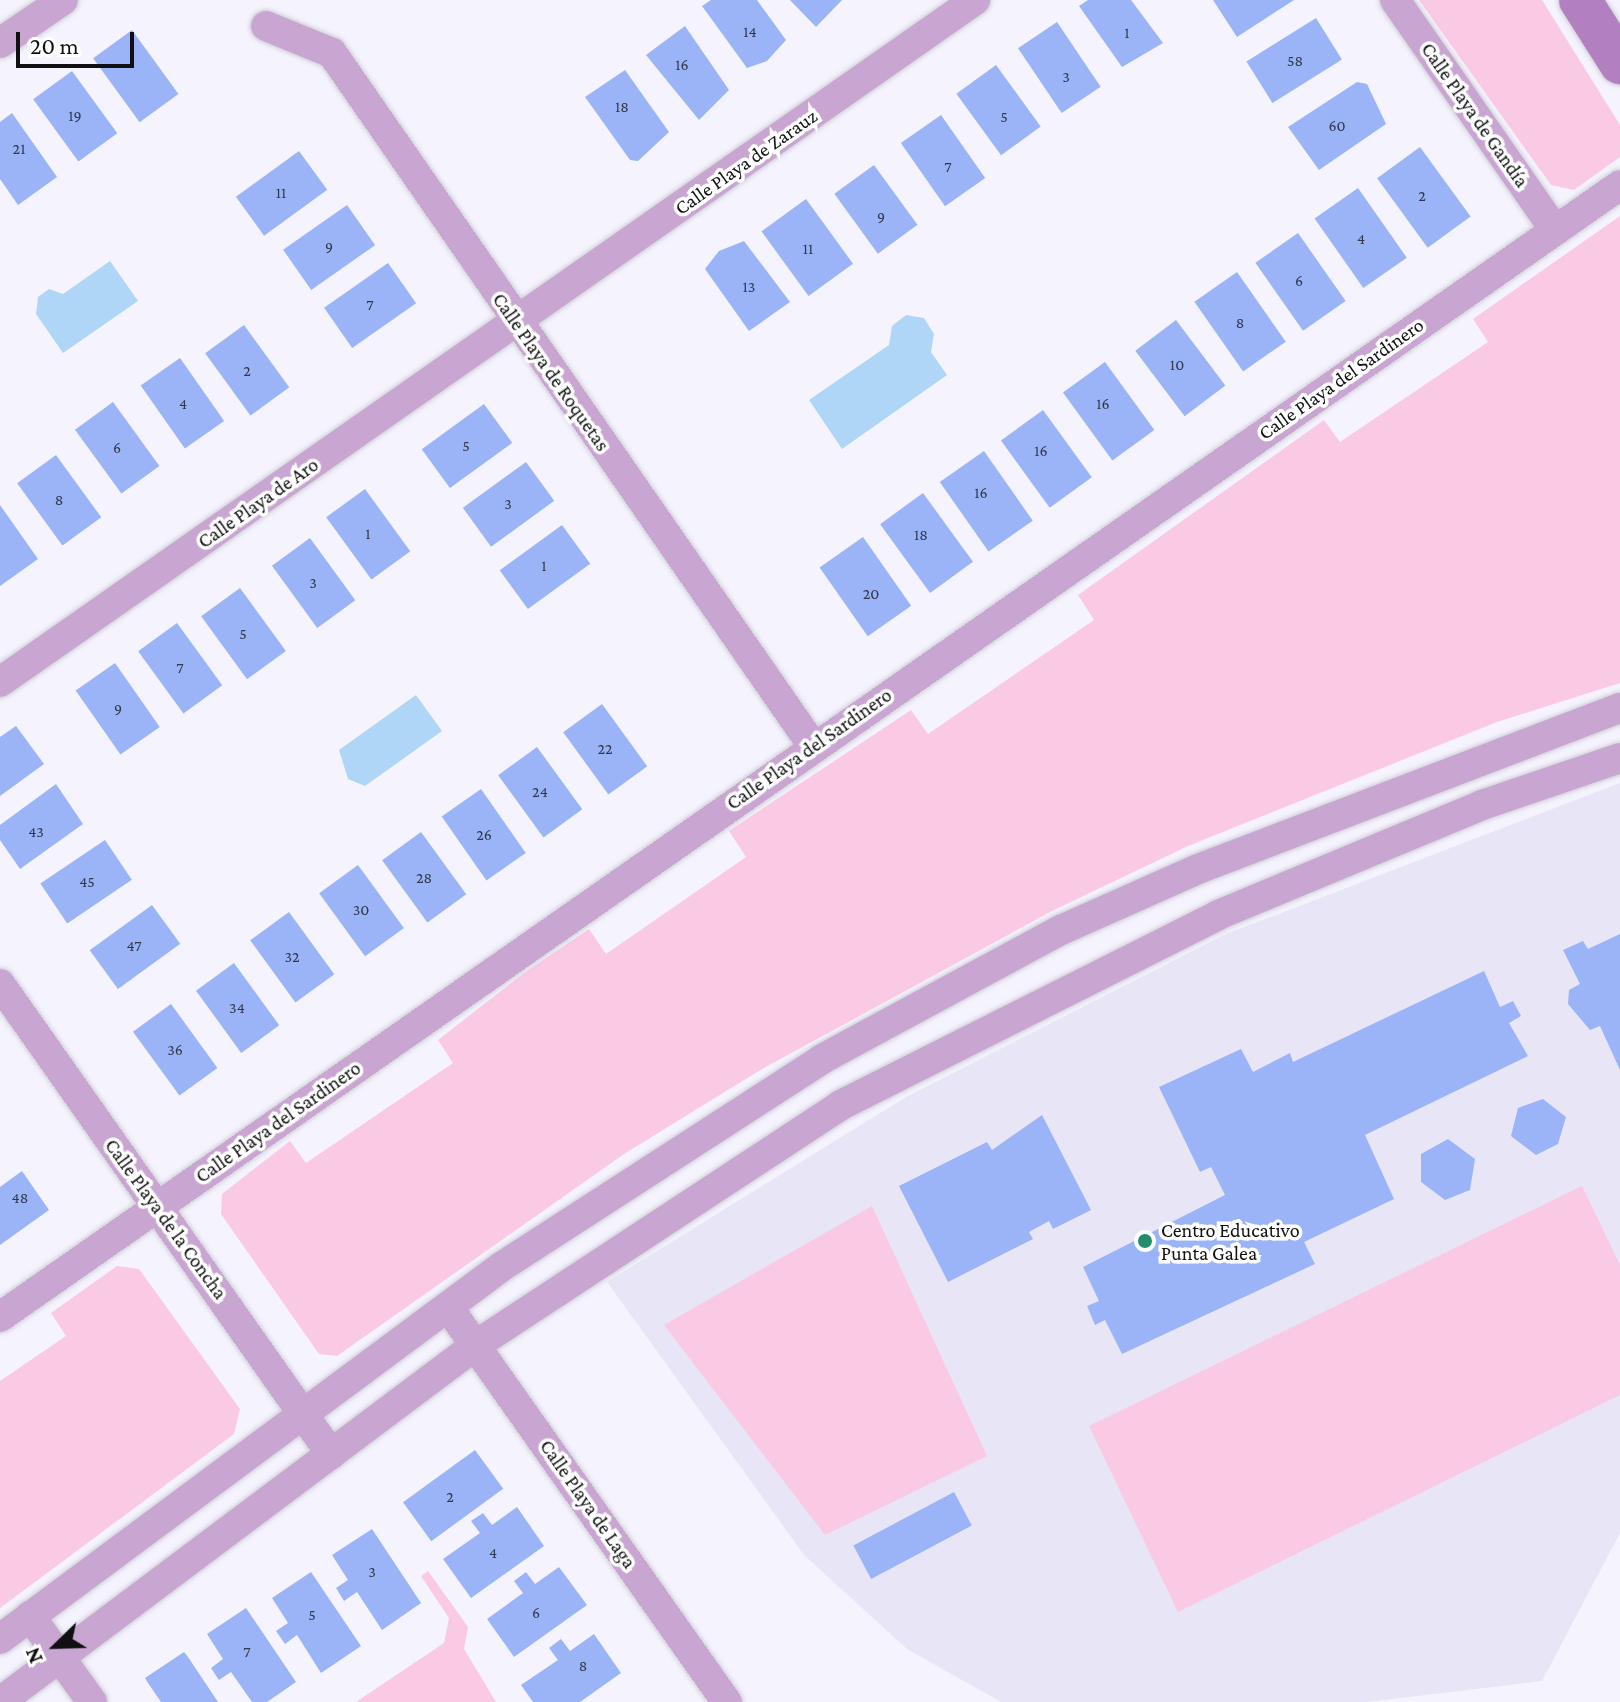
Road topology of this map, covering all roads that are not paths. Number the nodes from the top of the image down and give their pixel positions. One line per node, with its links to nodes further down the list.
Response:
1 (63, 0): 6 (street)
2 (975, 0): 10 (street, Calle Playa de Zarauz)
3 (1395, 0): 9 (street, Calle Playa de Gandía)
4 (1580, 0): 7 (main road)
5 (266, 26): 10 (street, Calle Playa de Roquetas)
6 (0, 43)
7 (1620, 63)
8 (1620, 185): 9 (street, Calle Playa del Sardinero)
9 (1555, 230): 13 (street, Calle Playa del Sardinero)
10 (516, 323): 11 (street, Calle Playa de Aro); 13 (street, Calle Playa de Roquetas)
11 (0, 682)
12 (1620, 708): 17 (street)
13 (813, 746): 16 (street, Calle Playa del Sardinero)
14 (1620, 758): 19 (street)
15 (0, 984): 16 (street, Calle Playa de la Concha)
16 (155, 1208): 18 (street, Calle Playa del Sardinero); 20 (street, Calle Playa de la Concha)
17 (448, 1307): 19 (street, Calle Playa de Laga); 20 (street)
18 (0, 1317)
19 (476, 1345): 21 (street); 27 (street, Calle Playa de Laga)
20 (302, 1414): 21 (street, Calle Playa de la Concha); 22 (street)
21 (331, 1454): 24 (street)
22 (30, 1616): 23 (street); 24 (street)
23 (0, 1639)
24 (60, 1657): 25 (street); 26 (street)
25 (0, 1702)
26 (92, 1702)
27 (727, 1702)

